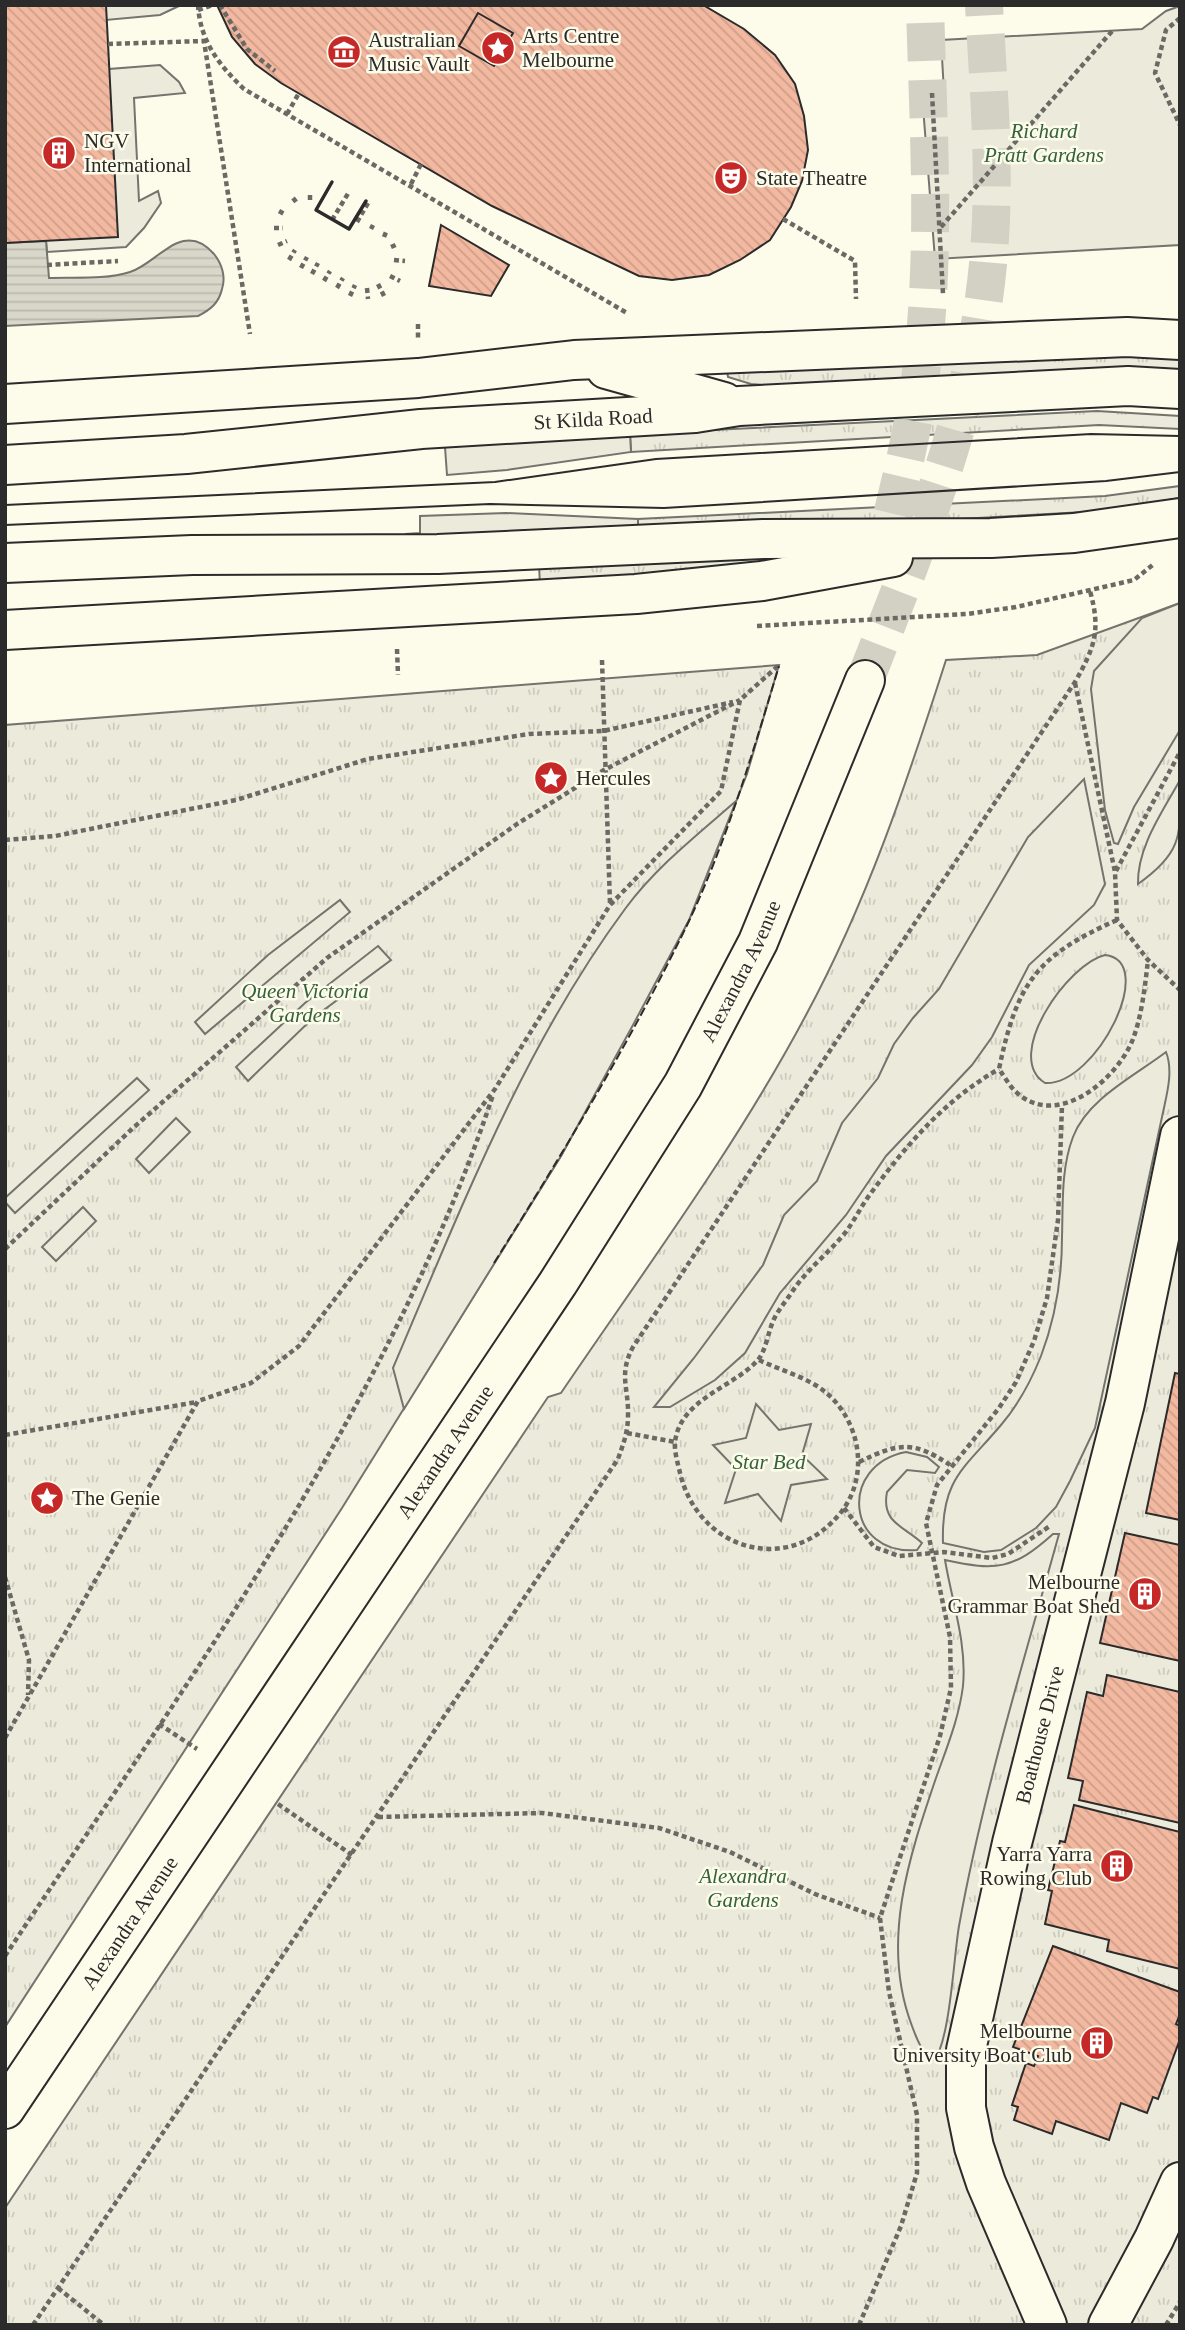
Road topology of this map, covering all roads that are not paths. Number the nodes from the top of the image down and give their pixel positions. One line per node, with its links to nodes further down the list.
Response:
1 (1180, 341): 2 (main road)
2 (574, 360): 4 (main road); 5 (main road)
3 (1180, 389): 5 (main road, St Kilda Road)
4 (5, 404)
5 (739, 407): 6 (main road, St Kilda Road)
6 (5, 465)
7 (1180, 518): 8 (main road)
8 (991, 538): 9 (main road); 10 (main road)
9 (5, 563)
10 (5, 630)
11 (858, 680): 13 (main road, Alexandra Avenue)
12 (1180, 1136): 15 (main road, Boathouse Drive)
13 (5, 2109)
14 (1180, 2182): 16 (main road)
15 (1047, 2325)
16 (1108, 2325)

